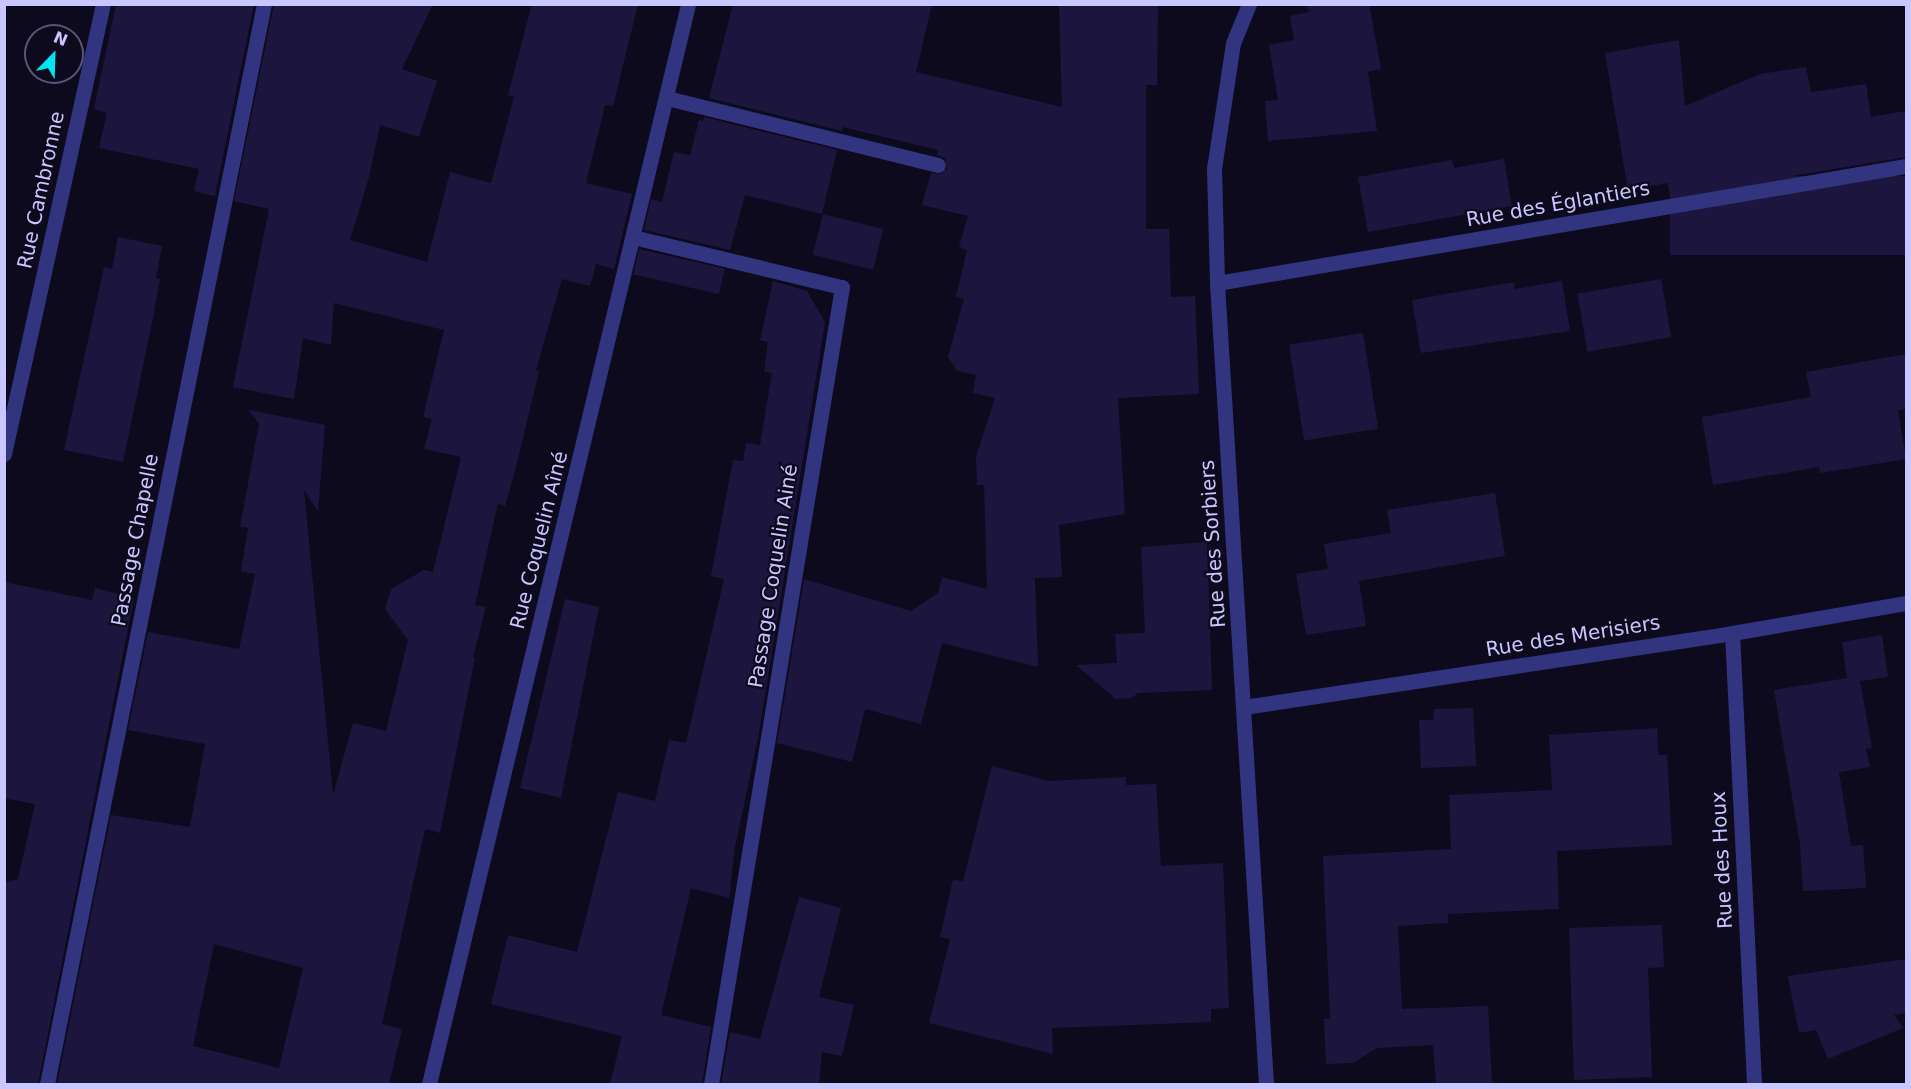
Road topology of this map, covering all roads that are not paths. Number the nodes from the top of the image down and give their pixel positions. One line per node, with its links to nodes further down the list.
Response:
1 (104, 4): 10 (street, Rue Cambronne)
2 (264, 4): 14 (street, Passage Chapelle)
3 (688, 4): 5 (street, Rue Coquelin Aîné)
4 (1249, 4): 9 (street, Rue des Sorbiers)
5 (667, 98): 6 (street); 8 (street, Rue Coquelin Aîné)
6 (938, 165)
7 (1906, 166): 9 (street, Rue des Églantiers)
8 (633, 237): 15 (street, Rue Coquelin Aîné); 16 (street, Passage Coquelin Ainé)
9 (1217, 283): 13 (street, Rue des Sorbiers)
10 (4, 454)
11 (1906, 603): 12 (street, Rue des Merisiers)
12 (1732, 633): 13 (street, Rue des Merisiers); 18 (street, Rue des Houx)
13 (1244, 707): 17 (street, Rue des Sorbiers)
14 (47, 1084)
15 (429, 1084)
16 (711, 1084)
17 (1266, 1084)
18 (1754, 1084)

